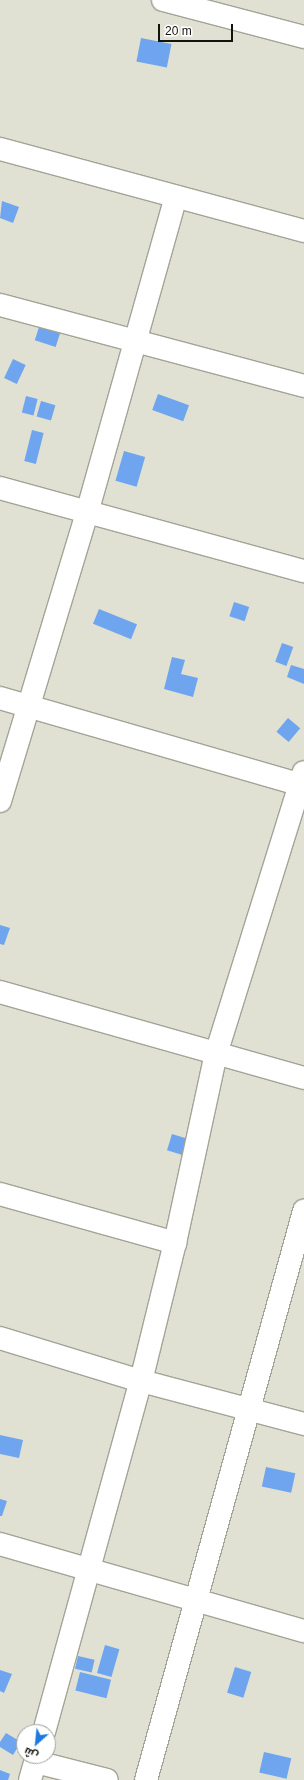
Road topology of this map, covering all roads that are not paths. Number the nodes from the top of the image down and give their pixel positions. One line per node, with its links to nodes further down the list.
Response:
1 (163, 0): 2 (street)
2 (203, 5): 3 (street)
3 (304, 37)
4 (0, 149): 5 (street)
5 (176, 197): 6 (street); 8 (street)
6 (304, 231)
7 (0, 305): 8 (street)
8 (134, 340): 9 (street); 11 (street)
9 (304, 386)
10 (0, 488): 11 (street)
11 (87, 513): 12 (street); 14 (street)
12 (304, 571)
13 (0, 698): 14 (street)
14 (28, 706): 15 (street); 16 (street)
15 (303, 781): 18 (street)
16 (0, 801)
17 (0, 992): 18 (street)
18 (216, 1054): 19 (street); 22 (street)
19 (304, 1078)
20 (0, 1194): 22 (street)
21 (304, 1211): 25 (street)
22 (175, 1243): 24 (street)
23 (1, 1341): 24 (street)
24 (141, 1381): 25 (street); 28 (street)
25 (249, 1409): 26 (street); 29 (street)
26 (304, 1424)
27 (0, 1544): 28 (street)
28 (90, 1570): 29 (street); 31 (street)
29 (196, 1600): 30 (street); 34 (street)
30 (304, 1631)
31 (46, 1724)
32 (34, 1766): 33 (street)
33 (107, 1780)
34 (146, 1780)

